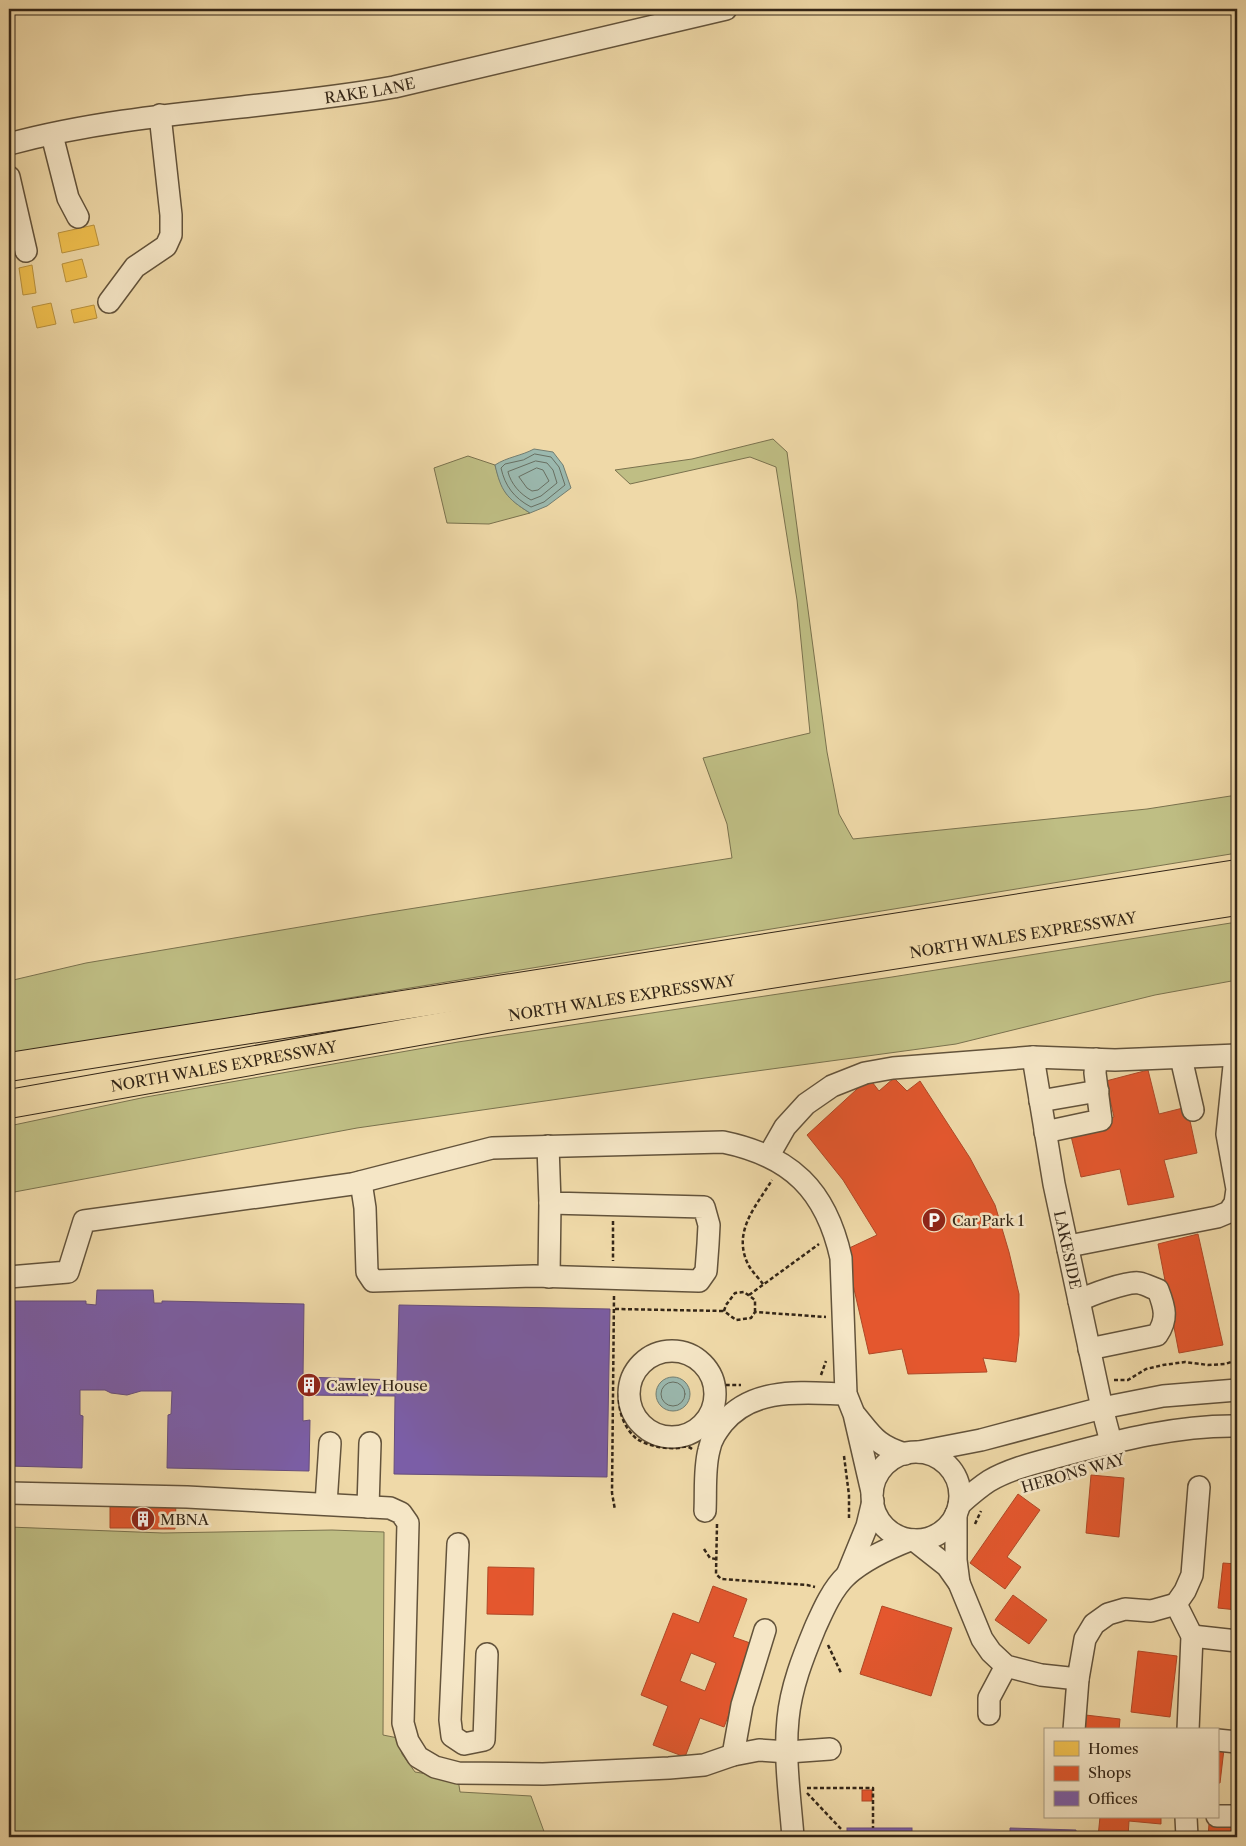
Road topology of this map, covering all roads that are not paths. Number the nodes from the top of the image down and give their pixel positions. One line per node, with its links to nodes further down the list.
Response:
1 (726, 9): 2 (street, RAKE LANE)
2 (160, 116): 3 (street, RAKE LANE); 8 (street)
3 (52, 135): 4 (street, RAKE LANE); 6 (street)
4 (9, 144)
5 (9, 176): 7 (street)
6 (78, 217)
7 (26, 251)
8 (109, 302)
9 (1237, 874): 15 (highway, NORTH WALES EXPRESSWAY)
10 (1237, 901): 18 (highway, NORTH WALES EXPRESSWAY)
11 (1236, 1056): 13 (street); 20 (street)
12 (1033, 1057): 14 (street); 17 (street, LAKESIDE); 23 (street)
13 (1181, 1058): 14 (street); 19 (street)
14 (1096, 1059): 16 (street)
15 (9, 1067)
16 (1098, 1092): 17 (street); 21 (street)
17 (1040, 1101): 21 (street, LAKESIDE)
18 (9, 1104)
19 (1193, 1110)
20 (1233, 1120): 26 (street)
21 (1046, 1132): 26 (street, LAKESIDE)
22 (548, 1146): 23 (street); 24 (street); 25 (street)
23 (775, 1160): 34 (street)
24 (361, 1182): 27 (street); 28 (street)
25 (550, 1203): 28 (street); 28 (street)
26 (1068, 1248): 29 (street, LAKESIDE)
27 (9, 1277)
28 (549, 1277)
29 (1079, 1301): 30 (street, LAKESIDE); 30 (street)
30 (1089, 1350): 35 (street, LAKESIDE)
31 (715, 1387): 33 (street); 42 (street); 42 (street)
32 (1237, 1390): 35 (street)
33 (745, 1394): 34 (street); 38 (street)
34 (846, 1394): 36 (street)
35 (1102, 1408): 41 (street, LAKESIDE); 43 (street)
36 (854, 1414): 43 (street); 46 (street)
37 (1237, 1426): 41 (street, HERONS WAY)
38 (716, 1432): 42 (street); 50 (street)
39 (330, 1442): 47 (street)
40 (370, 1442): 48 (street)
41 (1111, 1442): 49 (street, HERONS WAY)
42 (692, 1443)
43 (912, 1453): 46 (street); 49 (street)
44 (1199, 1487): 55 (street)
45 (9, 1493): 47 (street)
46 (872, 1497): 51 (street); 54 (street)
47 (326, 1504): 48 (street)
48 (368, 1507): 69 (street)
49 (958, 1509): 51 (street); 53 (street)
50 (711, 1517)
51 (912, 1540): 53 (street); 54 (street)
52 (458, 1544): 59 (street)
53 (958, 1583): 60 (street)
54 (840, 1584): 68 (street)
55 (1176, 1604): 57 (street); 61 (street)
56 (765, 1630): 69 (street)
57 (1192, 1636): 58 (street); 64 (street)
58 (1237, 1641)
59 (487, 1654)
60 (1006, 1666): 61 (street); 62 (street)
61 (1078, 1678): 63 (street)
62 (989, 1714)
63 (1074, 1728)
64 (1188, 1728)
65 (1218, 1740): 66 (street)
66 (1237, 1742)
67 (830, 1749): 68 (street)
68 (788, 1752): 69 (street); 73 (street)
69 (733, 1755)
70 (1218, 1816): 71 (street)
71 (1237, 1816)
72 (1186, 1818): 74 (street)
73 (793, 1837)
74 (1186, 1837)

